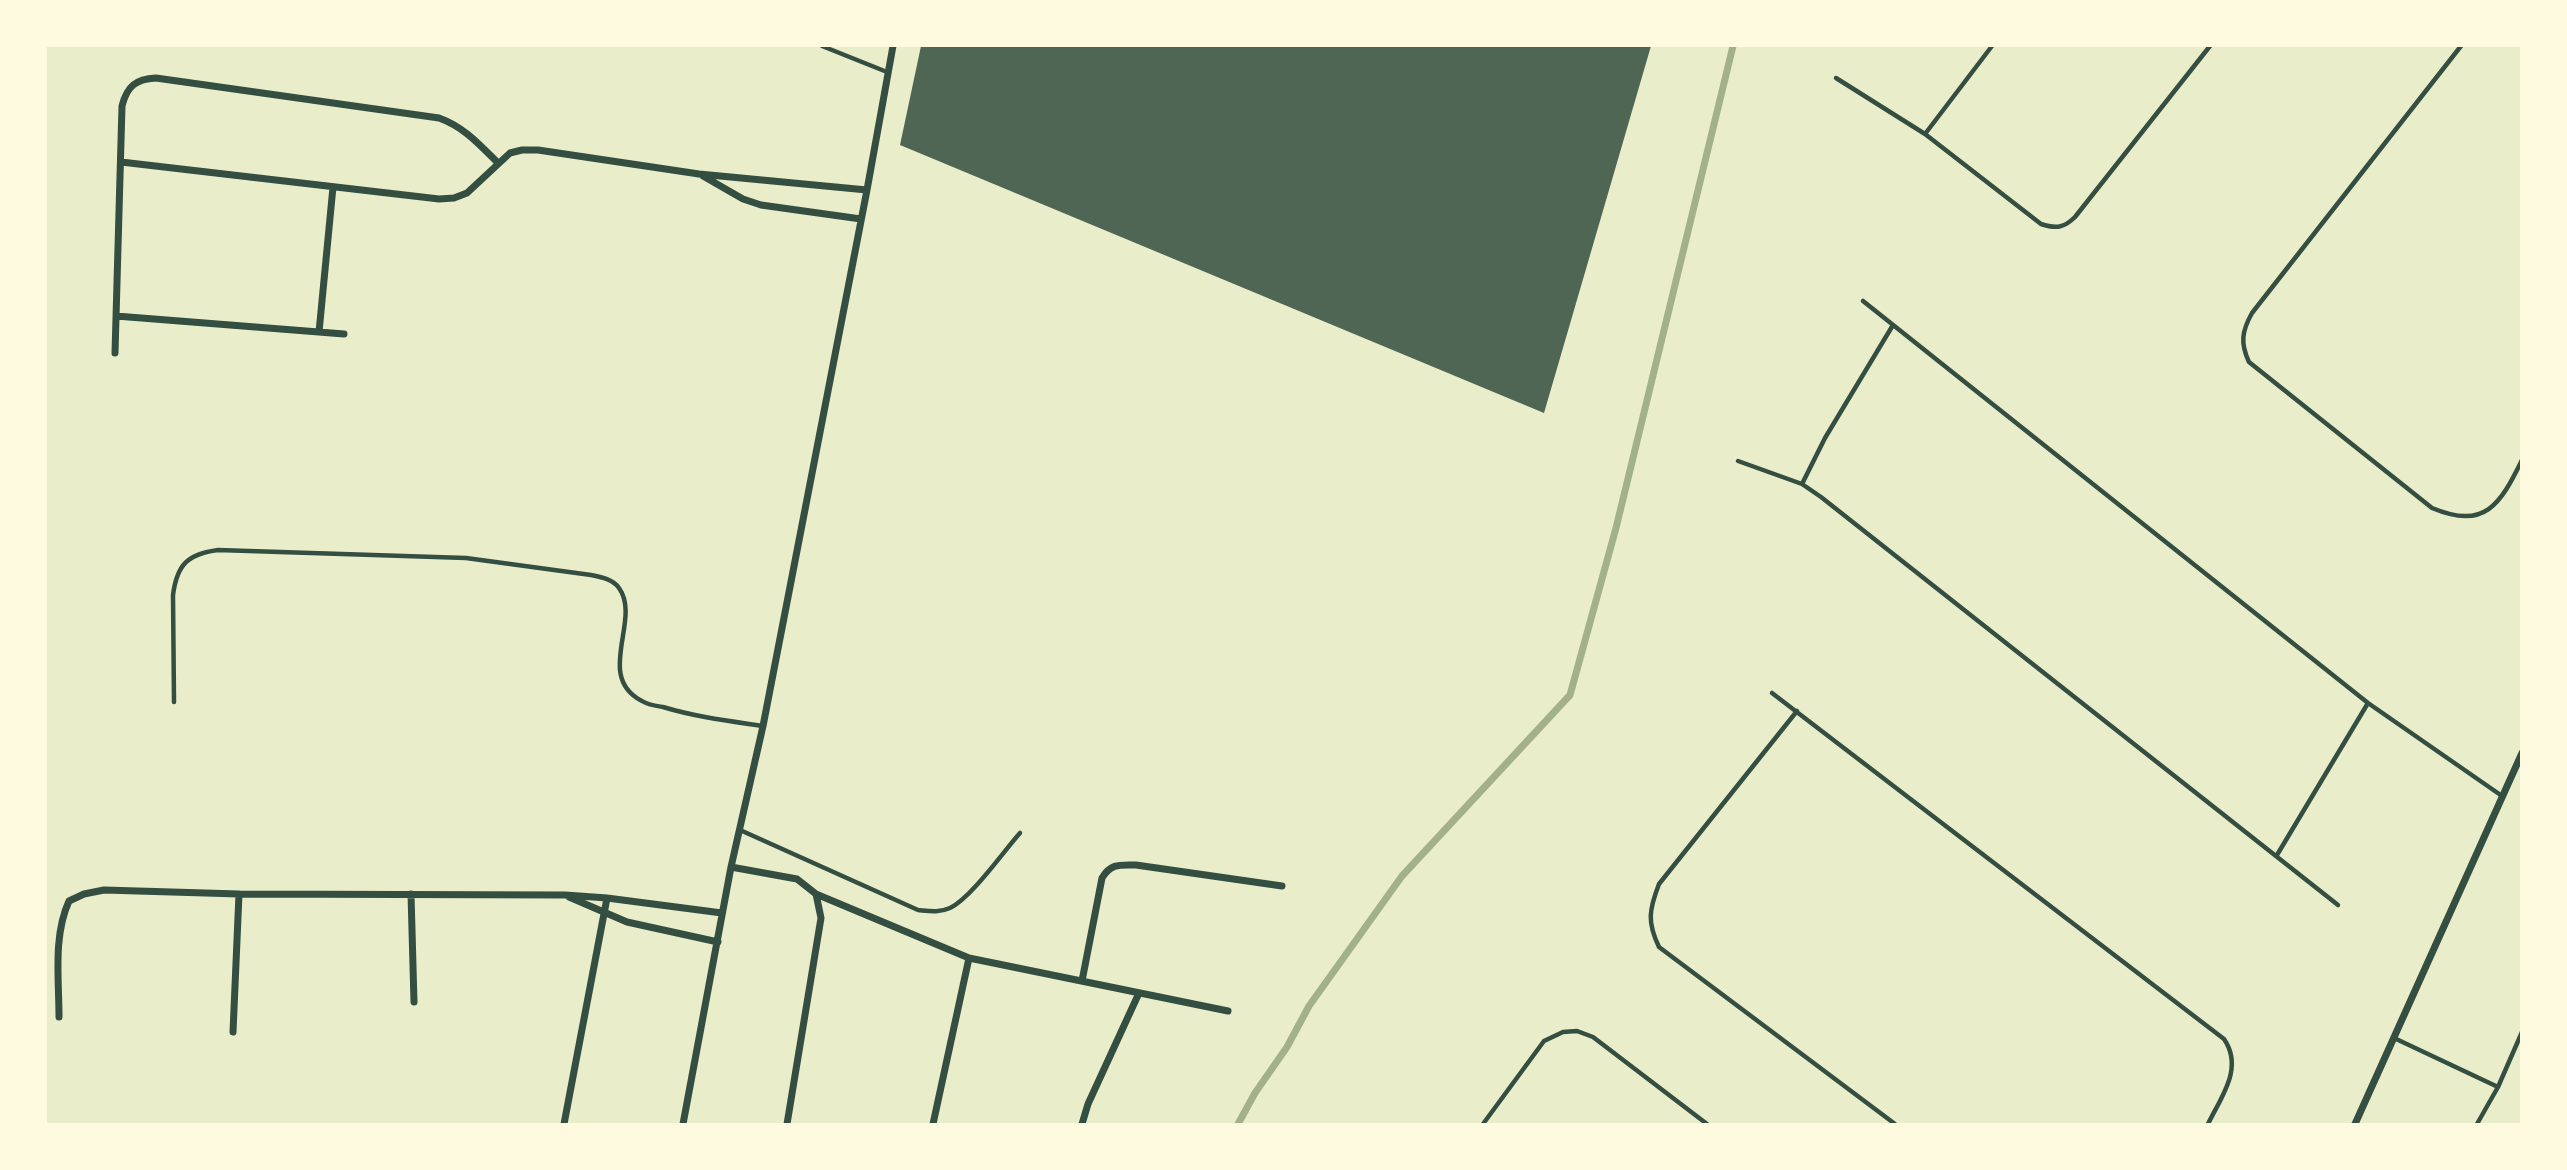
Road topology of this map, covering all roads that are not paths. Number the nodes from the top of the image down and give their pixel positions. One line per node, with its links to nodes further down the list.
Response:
1 (822, 46): 6 (lane)
2 (893, 46): 6 (street)
3 (1992, 46): 8 (lane)
4 (2210, 46): 8 (lane)
5 (2461, 46): 21 (lane)
6 (888, 73): 13 (street)
7 (1836, 78): 8 (lane)
8 (1925, 134)
9 (121, 162): 10 (street); 12 (street); 16 (street)
10 (498, 163): 11 (street); 12 (street)
11 (699, 174): 13 (street); 14 (street)
12 (333, 187): 18 (street)
13 (867, 190): 14 (street)
14 (861, 219): 28 (street)
15 (1863, 301): 17 (lane)
16 (116, 316): 18 (street); 20 (street)
17 (1893, 325): 23 (lane); 26 (lane)
18 (319, 332): 19 (street)
19 (344, 334)
20 (115, 353)
21 (2522, 460)
22 (1738, 461): 23 (lane)
23 (1802, 484): 33 (lane)
24 (1772, 692): 27 (lane)
25 (174, 702): 28 (lane)
26 (2368, 703): 30 (lane); 33 (lane)
27 (1797, 711): 62 (lane); 63 (lane)
28 (763, 726): 31 (street)
29 (2522, 753): 30 (street)
30 (2502, 796): 53 (street)
31 (740, 830): 32 (lane); 34 (street)
32 (1020, 833)
33 (2277, 855): 41 (lane)
34 (731, 867): 38 (street); 43 (street)
35 (1282, 886): 46 (street)
36 (239, 894): 37 (street); 50 (street); 51 (street)
37 (411, 894): 39 (street); 48 (street)
38 (816, 894): 45 (street); 57 (street)
39 (565, 895): 40 (street); 42 (street)
40 (607, 898): 42 (street); 43 (street)
41 (2338, 905)
42 (604, 913): 44 (street); 55 (street)
43 (723, 913): 44 (street)
44 (718, 942): 56 (street)
45 (969, 958): 46 (street); 58 (street)
46 (1082, 981): 47 (street)
47 (1139, 993): 49 (street); 59 (street)
48 (414, 1002)
49 (1228, 1011)
50 (59, 1017)
51 (233, 1032)
52 (2522, 1032): 54 (lane)
53 (2393, 1038): 54 (lane); 64 (street)
54 (2498, 1087): 65 (lane)
55 (564, 1125)
56 (683, 1125)
57 (787, 1125)
58 (933, 1125)
59 (1082, 1125)
60 (1483, 1125): 61 (lane)
61 (1707, 1125)
62 (1895, 1125)
63 (2208, 1125)
64 (2355, 1125)
65 (2477, 1125)

